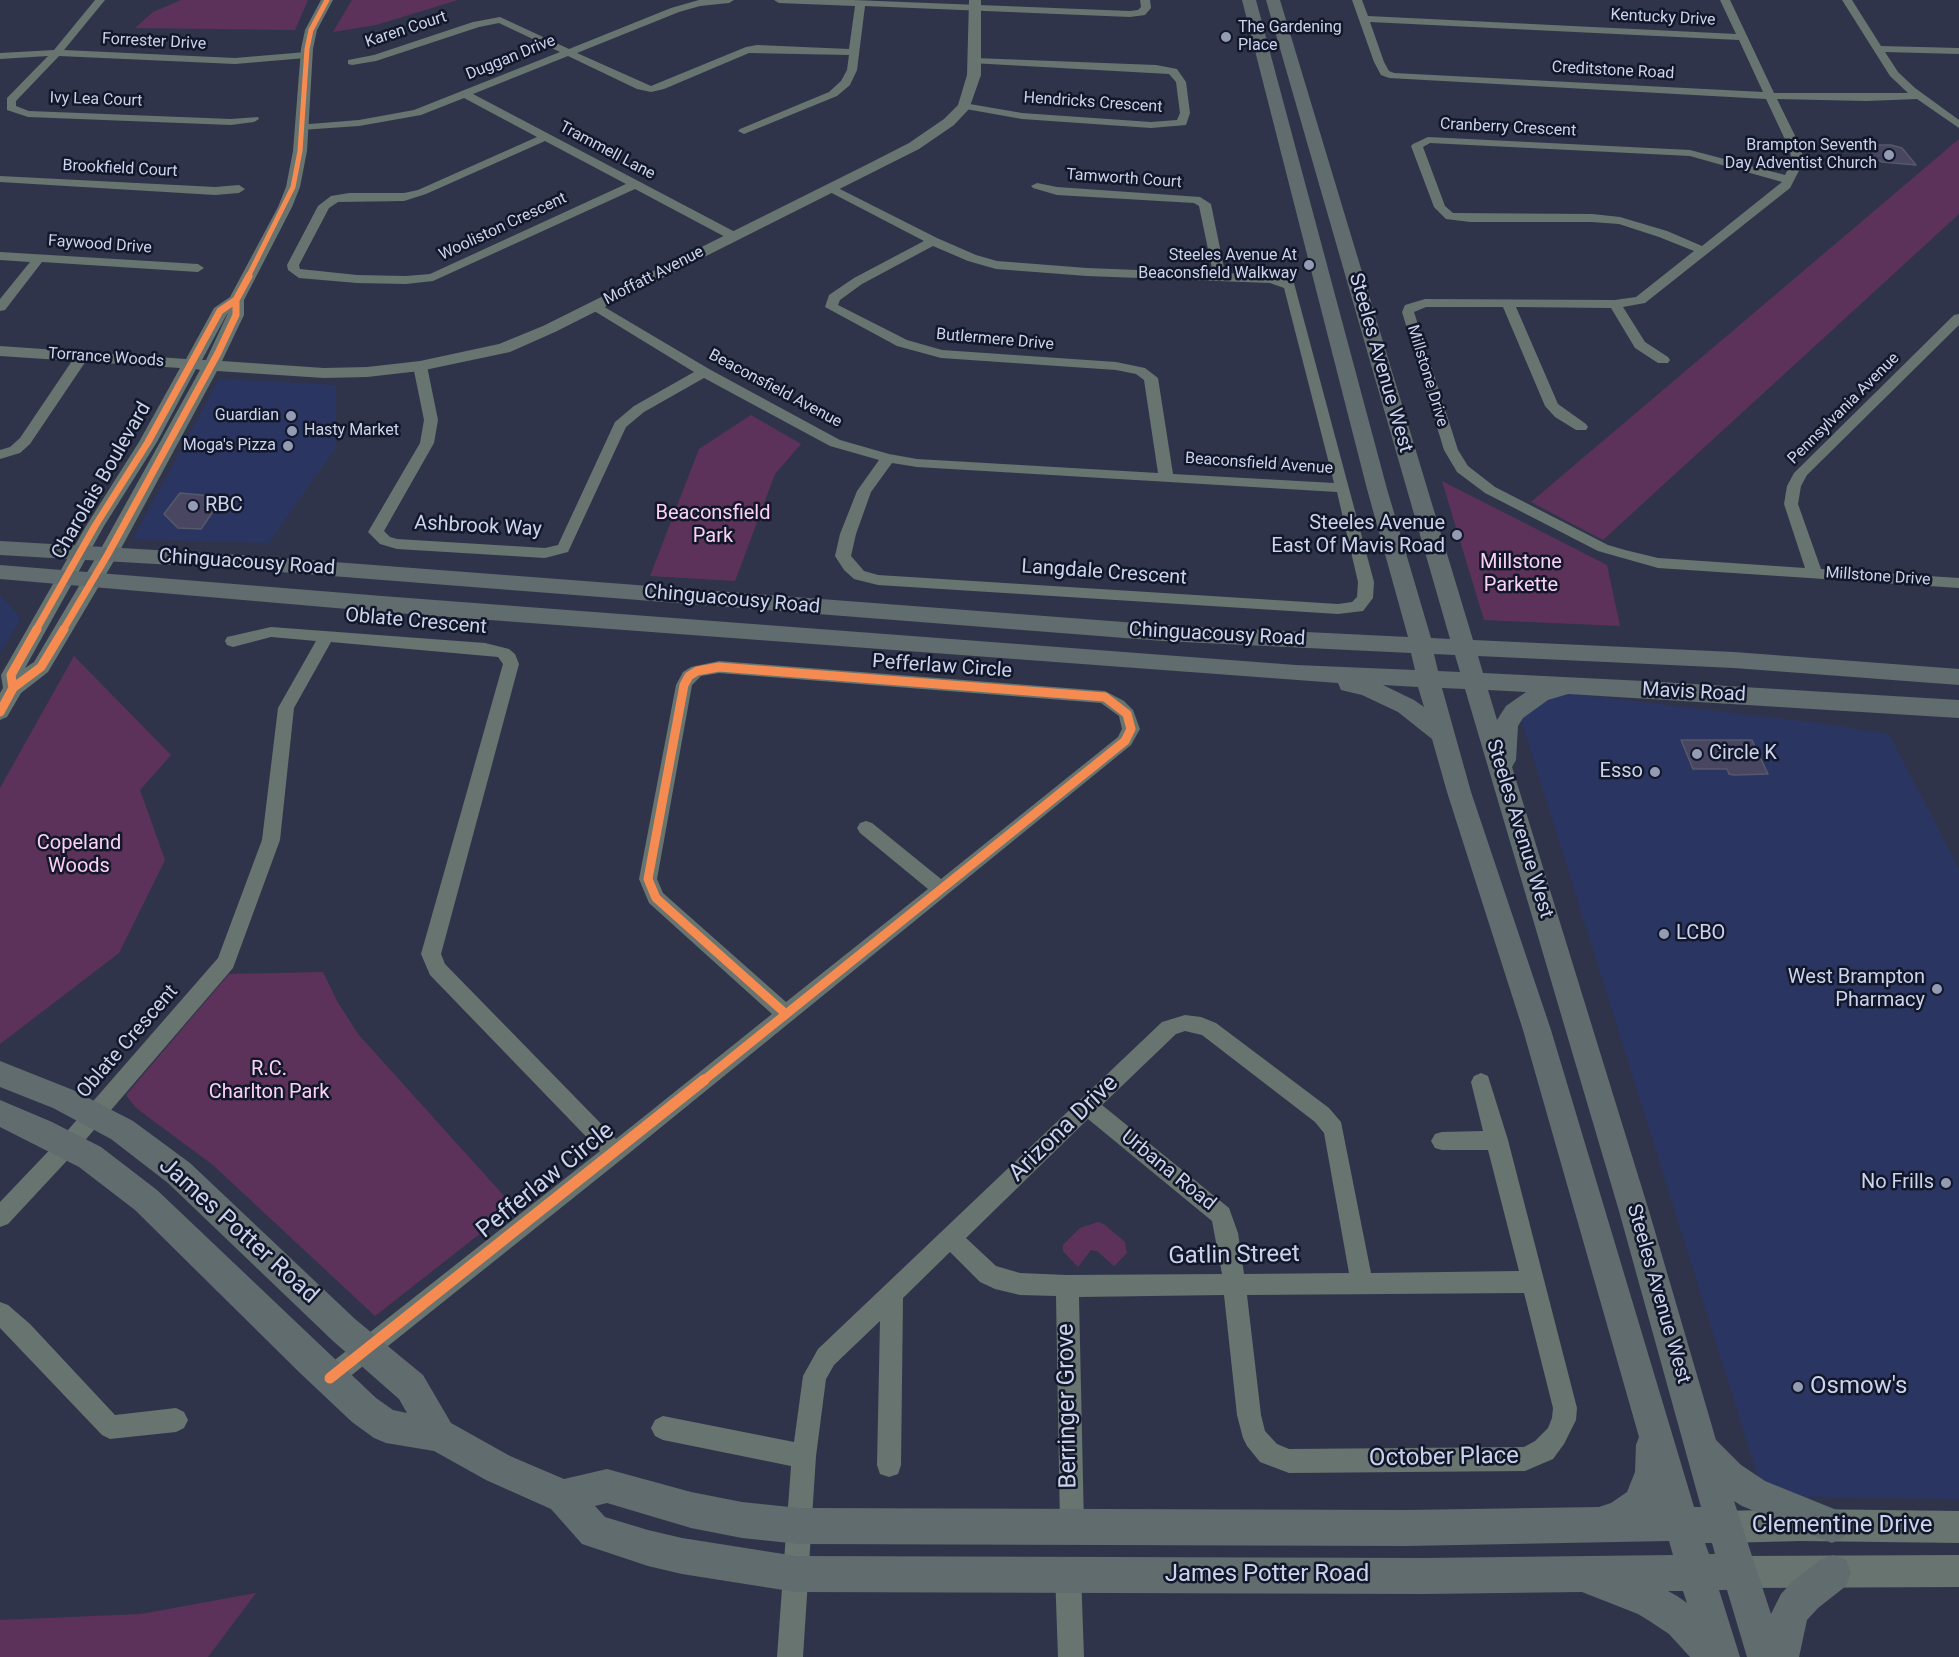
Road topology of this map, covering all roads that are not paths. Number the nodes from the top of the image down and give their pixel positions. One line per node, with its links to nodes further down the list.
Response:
1 (100, 0): 19 (street)
2 (327, 0): 20 (street, Charolais Boulevard)
3 (729, 0): 17 (street, Duggan Drive)
4 (779, 0): 11 (street)
5 (1145, 0): 12 (street)
6 (1250, 0): 74 (main road, Steeles Avenue West)
7 (1273, 0): 75 (main road, Steeles Avenue West)
8 (1357, 0): 13 (street, Creditstone Road)
9 (1725, 0): 14 (street, Millstone Drive)
10 (1847, 0): 15 (street)
11 (860, 3): 12 (street); 18 (street)
12 (975, 4): 22 (street, Moffatt Avenue)
13 (1365, 19): 14 (street, Kentucky Drive); 25 (street, Creditstone Road)
14 (1743, 37): 25 (street, Millstone Drive)
15 (1878, 49): 16 (street); 26 (street)
16 (1959, 51)
17 (570, 52): 18 (street, Karen Court); 23 (street, Karen Court); 24 (street, Duggan Drive)
18 (854, 52): 31 (street)
19 (57, 53): 20 (street, Forrester Drive); 21 (street, Forrester Drive); 28 (street, Ivy Lea Court)
20 (306, 55): 30 (street, Charolais Boulevard)
21 (0, 56)
22 (975, 61): 27 (street, Moffatt Avenue); 27 (street, Hendricks Crescent)
23 (352, 62)
24 (464, 94): 30 (street, Duggan Drive); 32 (street, Trammell Lane)
25 (1772, 96): 26 (street, Creditstone Road); 34 (street, Millstone Drive)
26 (1919, 96): 29 (street)
27 (964, 106): 37 (street, Moffatt Avenue)
28 (254, 119)
29 (1959, 125)
30 (301, 127): 46 (street, Charolais Boulevard)
31 (744, 131)
32 (546, 137): 35 (street, Trammell Lane); 35 (street, Wooliston Crescent)
33 (0, 179): 38 (street, Brookfield Court)
34 (1789, 180): 41 (street, Millstone Drive); 41 (street, Cranberry Crescent)
35 (634, 185): 39 (street, Trammell Lane)
36 (1037, 186): 45 (street, Tamworth Court)
37 (830, 188): 39 (street, Moffatt Avenue); 40 (street, Beaconsfield Avenue)
38 (239, 189)
39 (733, 236): 49 (street, Moffatt Avenue)
40 (933, 241): 45 (street, Beaconsfield Avenue); 62 (street, Butlermere Drive)
41 (1704, 251): 48 (street, Millstone Drive)
42 (0, 255): 43 (street, Faywood Drive)
43 (39, 258): 44 (street, Faywood Drive); 50 (street)
44 (198, 268)
45 (1220, 278): 63 (street, Beaconsfield Avenue)
46 (236, 300): 55 (street, Charolais Boulevard); 56 (street, Charolais Boulevard)
47 (1508, 304): 48 (street, Millstone Drive); 59 (street); 68 (street, Millstone Drive)
48 (1615, 304): 54 (street)
49 (596, 306): 57 (street, Moffatt Avenue); 58 (street, Beaconsfield Avenue)
50 (0, 307)
51 (1959, 318): 68 (street, Pennsylvania Avenue)
52 (0, 351): 53 (street, Torrance Woods)
53 (81, 358): 55 (street, Torrance Woods); 60 (street)
54 (1663, 360)
55 (189, 364): 56 (street, Torrance Woods); 65 (street, Charolais Boulevard)
56 (211, 365): 57 (street, Moffatt Avenue); 66 (street, Charolais Boulevard)
57 (420, 366): 58 (street, Ashbrook Way)
58 (704, 372): 61 (street, Beaconsfield Avenue)
59 (1581, 427)
60 (0, 455)
61 (888, 458): 62 (street, Beaconsfield Avenue); 63 (street, Langdale Crescent)
62 (1166, 476): 63 (street, Beaconsfield Avenue)
63 (1343, 488)
64 (0, 548): 65 (main road, Chinguacousy Road)
65 (81, 553): 66 (main road, Chinguacousy Road); 69 (street, Charolais Boulevard)
66 (108, 554): 70 (street, Charolais Boulevard); 74 (main road, Chinguacousy Road)
67 (0, 572): 69 (main road, Chinguacousy Road)
68 (1815, 573): 71 (street, Millstone Drive)
69 (66, 579): 70 (main road, Chinguacousy Road); 81 (street, Charolais Boulevard)
70 (92, 581): 76 (main road, Chinguacousy Road); 81 (street, Charolais Boulevard)
71 (1959, 583)
72 (326, 637): 73 (street); 93 (street, Oblate Crescent); 97 (street, Oblate Crescent)
73 (233, 641)
74 (1421, 646): 75 (main road, Chinguacousy Road); 78 (main road, Steeles Avenue West)
75 (1464, 648): 77 (main road, Mavis Road); 79 (main road, Steeles Avenue West)
76 (1296, 673): 78 (main road, Chinguacousy Road); 84 (main road)
77 (1959, 677)
78 (1428, 679): 79 (main road, Mavis Road); 84 (main road, Steeles Avenue West)
79 (1474, 681): 80 (main road, Mavis Road); 85 (main road, Steeles Avenue West)
80 (1581, 686): 82 (main road, Mavis Road); 85 (main road)
81 (13, 688): 83 (street, Charolais Boulevard)
82 (1959, 709)
83 (0, 712)
84 (1445, 736): 108 (main road, Steeles Avenue West)
85 (1504, 779): 112 (main road, Steeles Avenue West)
86 (866, 828): 87 (street)
87 (941, 889): 88 (street, Pefferlaw Circle); 88 (street, Pefferlaw Circle)
88 (786, 1014): 97 (street, Pefferlaw Circle)
89 (0, 1074): 93 (main road, James Potter Road)
90 (1481, 1082): 94 (street, October Place)
91 (1088, 1106): 99 (street, Arizona Drive); 100 (street, Arizona Drive); 102 (street, Urbana Road)
92 (0, 1113): 96 (main road, James Potter Road)
93 (93, 1115): 96 (street, Oblate Crescent); 106 (main road, James Potter Road)
94 (1497, 1140): 95 (street); 101 (street, October Place)
95 (1442, 1141)
96 (68, 1145): 98 (street, Oblate Crescent); 107 (main road, James Potter Road)
97 (615, 1152): 106 (street, Pefferlaw Circle)
98 (0, 1217)
99 (951, 1238): 103 (street, Gatlin Street); 104 (street, Arizona Drive)
100 (1362, 1282): 101 (street, Gatlin Street); 102 (street, Gatlin Street)
101 (1534, 1282): 102 (street, October Place)
102 (1234, 1283): 103 (street, Gatlin Street)
103 (1067, 1286): 120 (street, Berringer Grove)
104 (892, 1294): 113 (street, Arizona Drive); 114 (street)
105 (0, 1313): 109 (street)
106 (367, 1349): 107 (street, Pefferlaw Circle); 111 (main road, James Potter Road)
107 (330, 1378): 111 (main road, James Potter Road)
108 (1649, 1413): 116 (main road, Steeles Avenue West); 119 (main road)
109 (176, 1420)
110 (663, 1428): 113 (street)
111 (439, 1435): 115 (main road, James Potter Road)
112 (1703, 1451): 117 (main road); 121 (main road, Steeles Avenue West)
113 (804, 1456): 118 (street, Arizona Drive)
114 (889, 1465)
115 (563, 1497): 118 (main road); 127 (main road, James Potter Road)
116 (1682, 1523): 119 (main road); 121 (main road); 125 (main road, Steeles Avenue West)
117 (1832, 1525): 121 (street, Clementine Drive); 122 (street, Clementine Drive)
118 (800, 1526): 120 (main road); 127 (street)
119 (1584, 1526): 120 (main road)
120 (1072, 1527)
121 (1724, 1527): 123 (main road, Steeles Avenue West)
122 (1959, 1527)
123 (1739, 1572): 125 (main road, James Potter Road); 126 (street); 134 (main road, Steeles Avenue West)
124 (1959, 1572): 126 (street)
125 (1695, 1573): 129 (main road, James Potter Road); 133 (main road, Steeles Avenue West)
126 (1833, 1573): 135 (main road)
127 (796, 1574): 128 (main road, James Potter Road); 130 (street)
128 (1068, 1574): 129 (main road, James Potter Road); 131 (street)
129 (1580, 1575): 132 (main road)
130 (790, 1657)
131 (1071, 1657)
132 (1712, 1657)
133 (1720, 1657)
134 (1766, 1657)
135 (1780, 1657)

